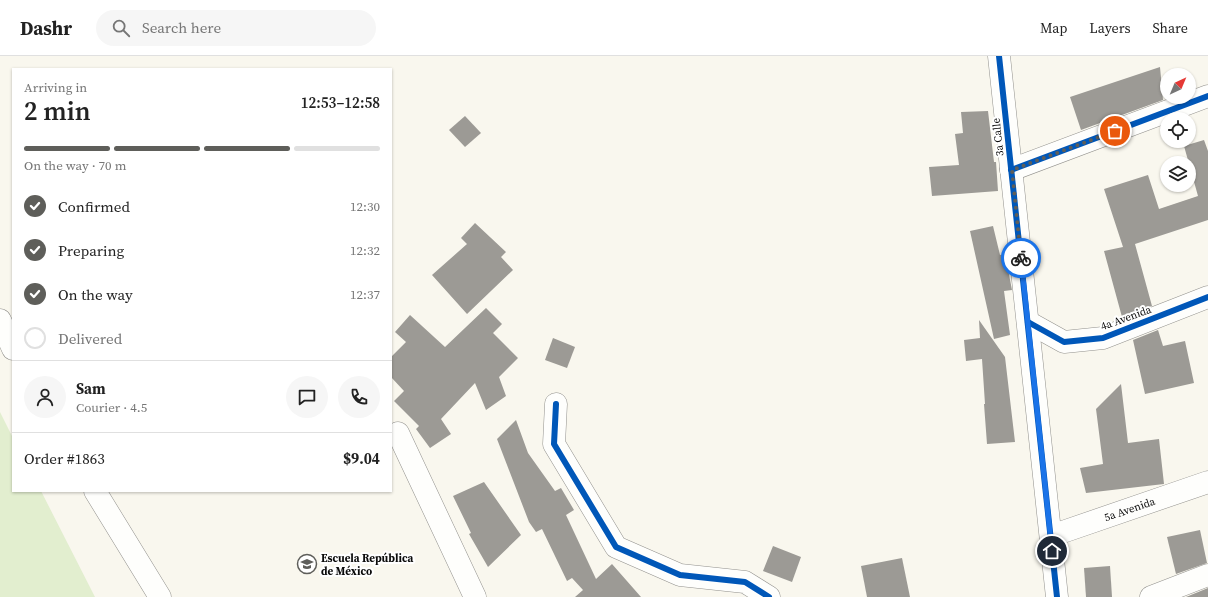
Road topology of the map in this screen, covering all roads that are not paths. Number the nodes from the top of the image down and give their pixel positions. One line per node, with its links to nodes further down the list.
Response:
1 (999, 56): 3 (street, 3a Calle)
2 (1208, 96): 3 (street)
3 (1012, 170): 6 (street, 3a Calle)
4 (1208, 298): 6 (street, 4a Avenida)
5 (0, 320): 7 (street)
6 (1028, 322): 12 (street, 3a Calle)
7 (12, 347)
8 (556, 404): 16 (street)
9 (398, 433): 15 (street)
10 (1208, 482): 12 (street, 5a Avenida)
11 (96, 492): 14 (street)
12 (1051, 536): 17 (street, 3a Calle)
13 (1208, 575): 18 (street)
14 (160, 597)
15 (475, 597)
16 (769, 597)
17 (1057, 597)
18 (1151, 597)

